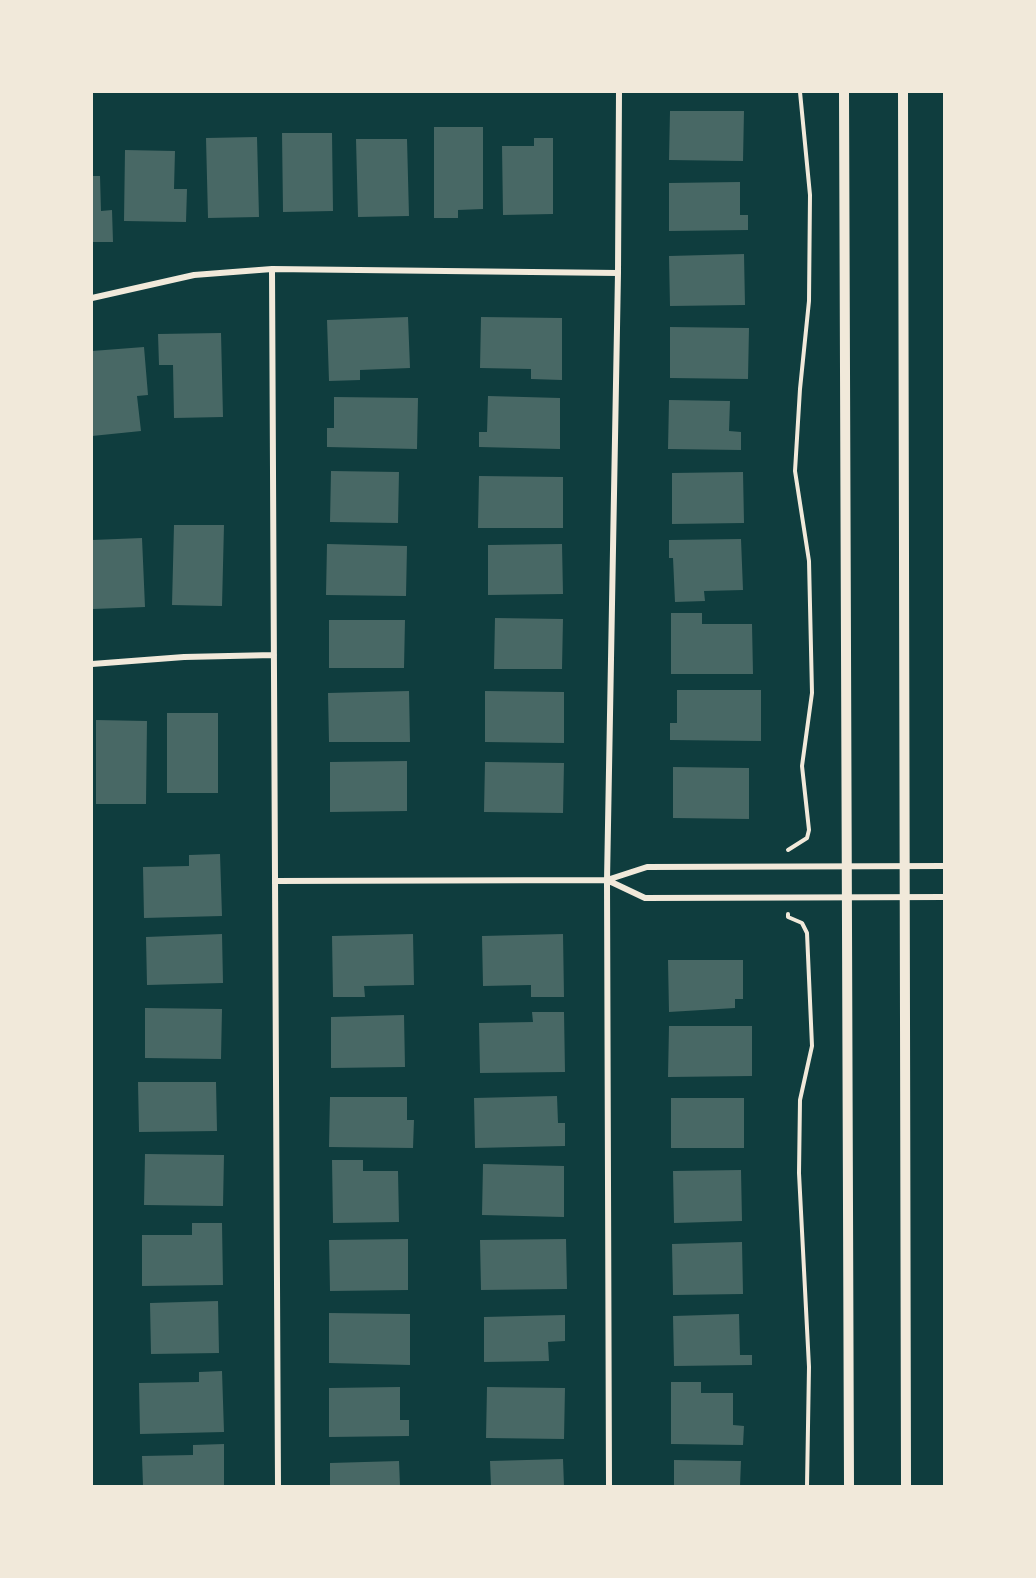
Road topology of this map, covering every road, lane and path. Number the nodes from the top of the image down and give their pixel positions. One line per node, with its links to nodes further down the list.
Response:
1 (619, 92): 6 (street)
2 (800, 92): 13 (path)
3 (844, 92): 10 (street)
4 (903, 92): 11 (street)
5 (273, 269): 6 (street); 7 (street); 8 (street)
6 (618, 273): 14 (street)
7 (92, 298)
8 (274, 655): 9 (street); 15 (street)
9 (92, 664)
10 (846, 866): 11 (street); 13 (street); 18 (street)
11 (904, 866): 12 (street); 19 (street)
12 (945, 866)
13 (788, 867): 14 (street)
14 (607, 880): 15 (street); 17 (street); 21 (street)
15 (275, 881): 20 (street)
16 (945, 897): 19 (street)
17 (788, 898): 18 (street); 22 (path)
18 (847, 898): 19 (street); 23 (street)
19 (904, 898): 24 (street)
20 (278, 1486)
21 (609, 1486)
22 (807, 1486)
23 (849, 1486)
24 (906, 1486)

